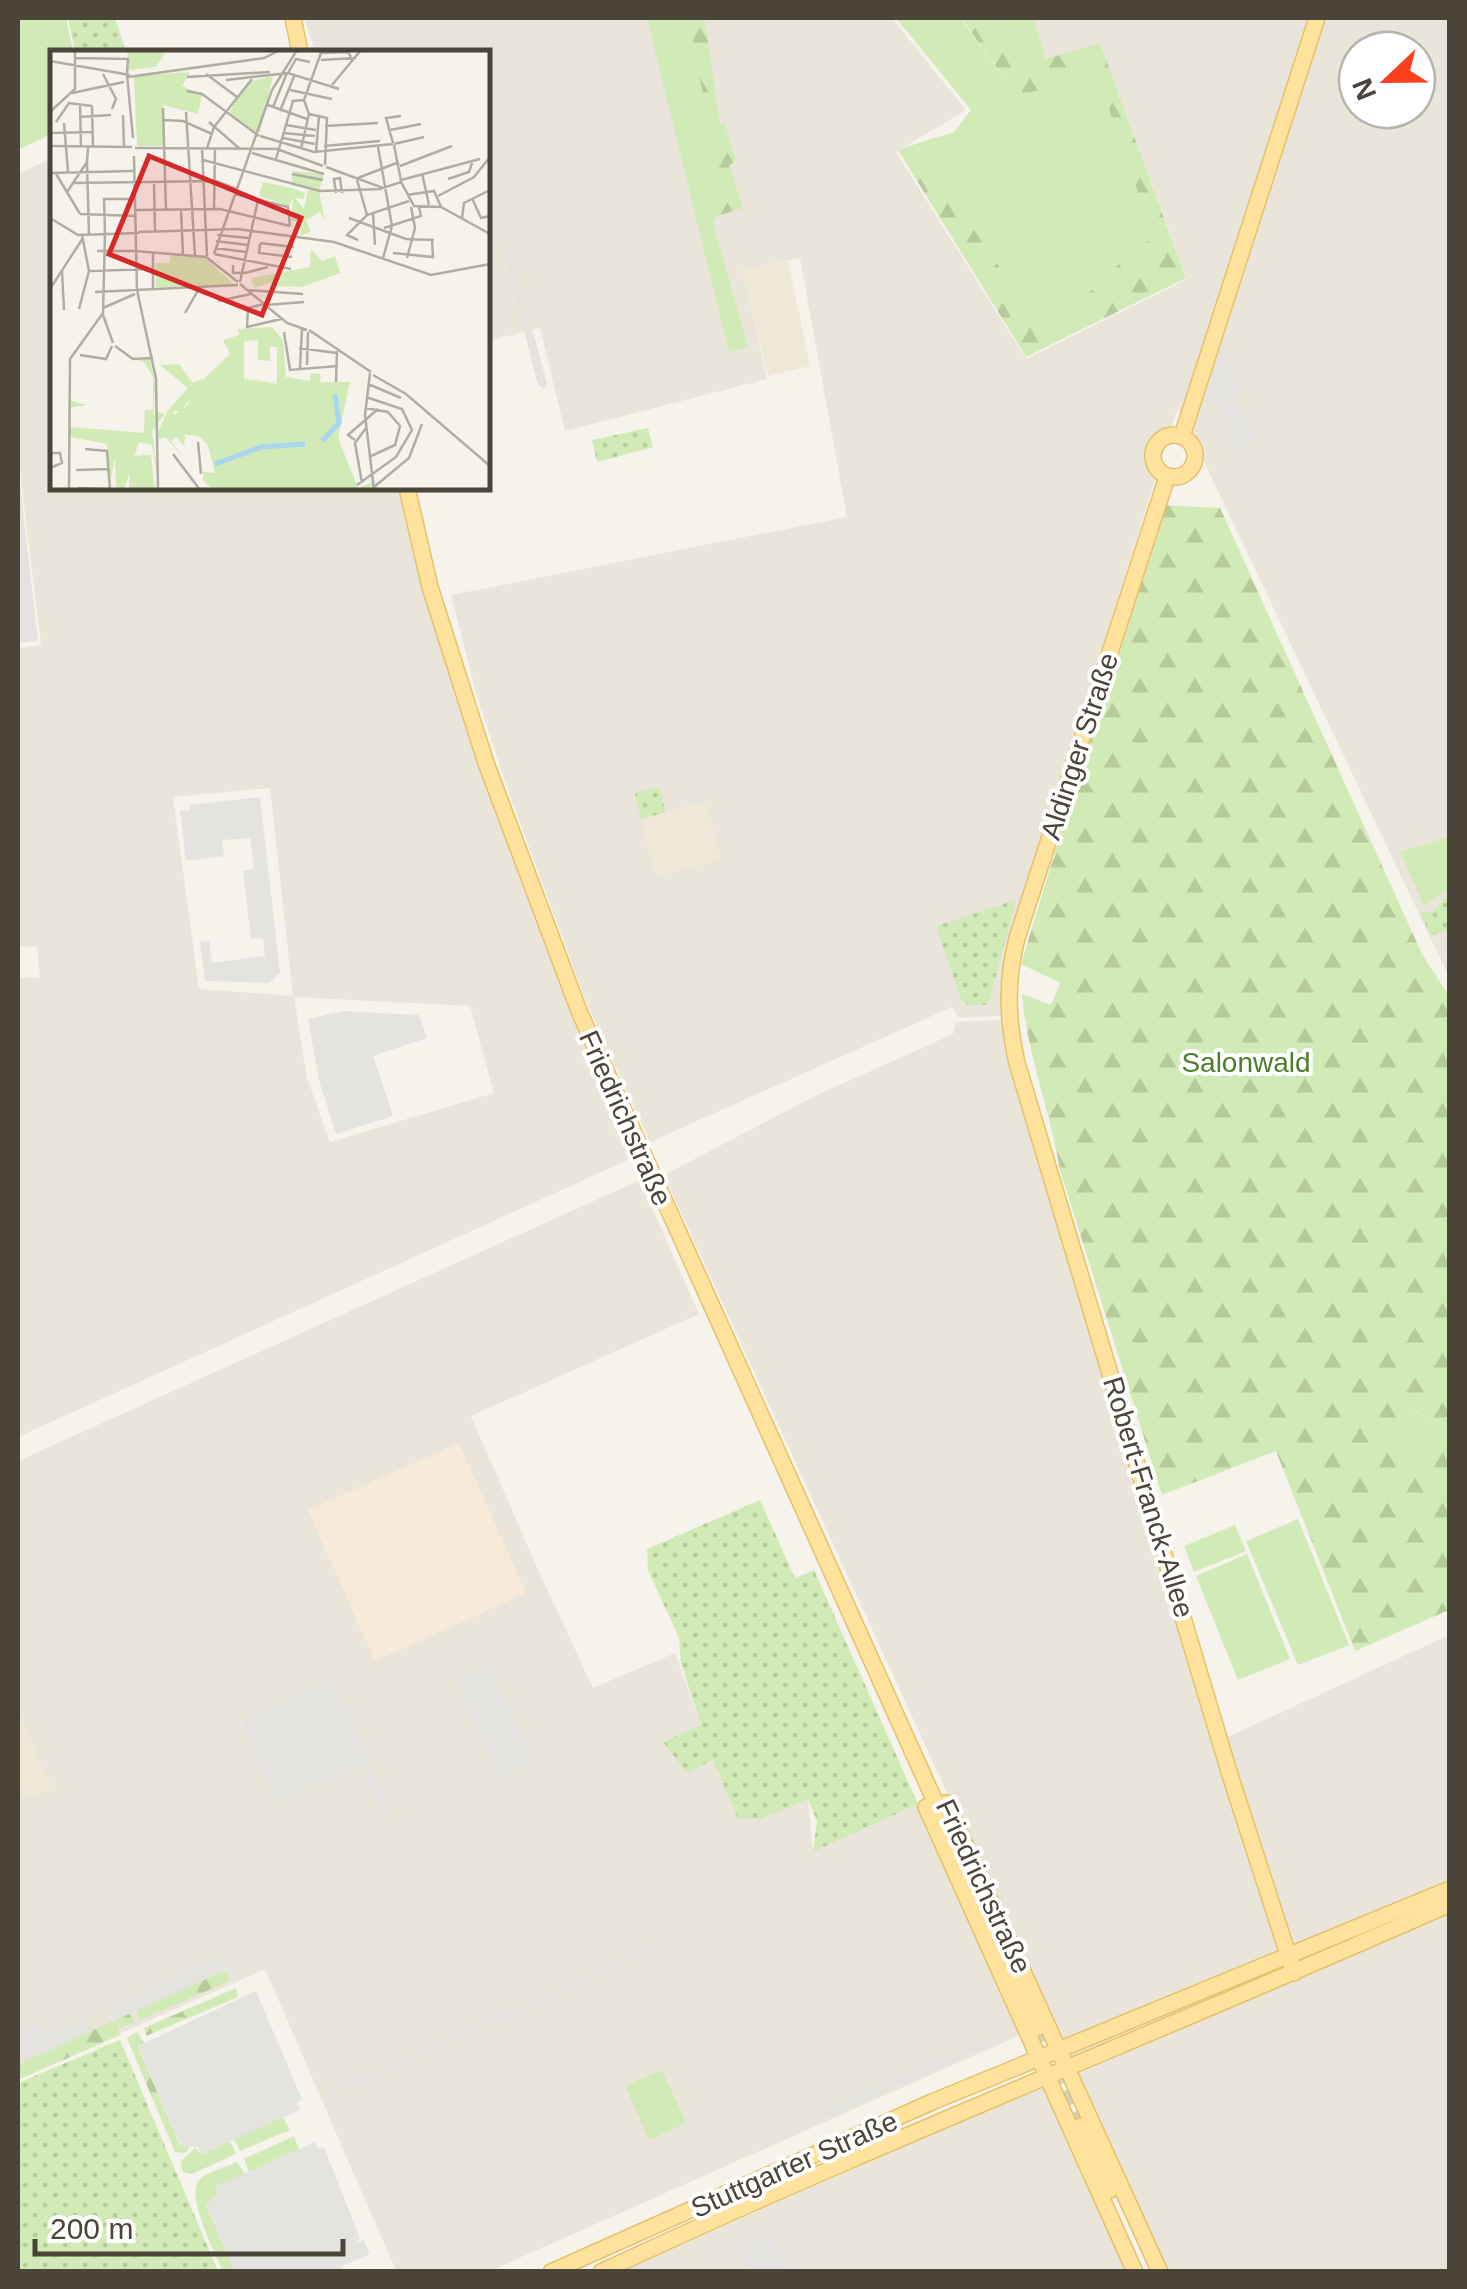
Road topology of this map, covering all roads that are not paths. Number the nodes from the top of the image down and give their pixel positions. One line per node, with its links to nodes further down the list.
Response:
1 (293, 18): 3 (main road)
2 (1317, 18): 4 (main road)
3 (300, 50)
4 (1182, 436): 5 (main road); 5 (main road)
5 (1167, 476): 7 (main road, Aldinger Straße)
6 (407, 490): 8 (main road, Friedrichstraße)
7 (1009, 1019): 11 (main road, Robert-Franck-Allee)
8 (899, 1727): 13 (main road, Friedrichstraße); 14 (main road, Friedrichstraße); 15 (main road, Friedrichstraße)
9 (1450, 1888): 11 (main road, Stuttgarter Straße)
10 (1450, 1904): 12 (main road, Stuttgarter Straße)
11 (1289, 1957): 12 (main road, Robert-Franck-Allee); 14 (main road, Stuttgarter Straße)
12 (1294, 1973): 16 (main road, Stuttgarter Straße)
13 (1037, 2028)
14 (1060, 2049): 15 (main road, Stuttgarter Straße); 16 (main road)
15 (1038, 2058): 17 (main road); 19 (main road, Stuttgarter Straße)
16 (1069, 2067): 17 (main road, Stuttgarter Straße); 23 (main road)
17 (1048, 2074): 20 (main road, Stuttgarter Straße); 21 (main road)
18 (1081, 2126): 22 (main road)
19 (551, 2272)
20 (601, 2272)
21 (1135, 2272)
22 (1146, 2272)
23 (1160, 2272)

